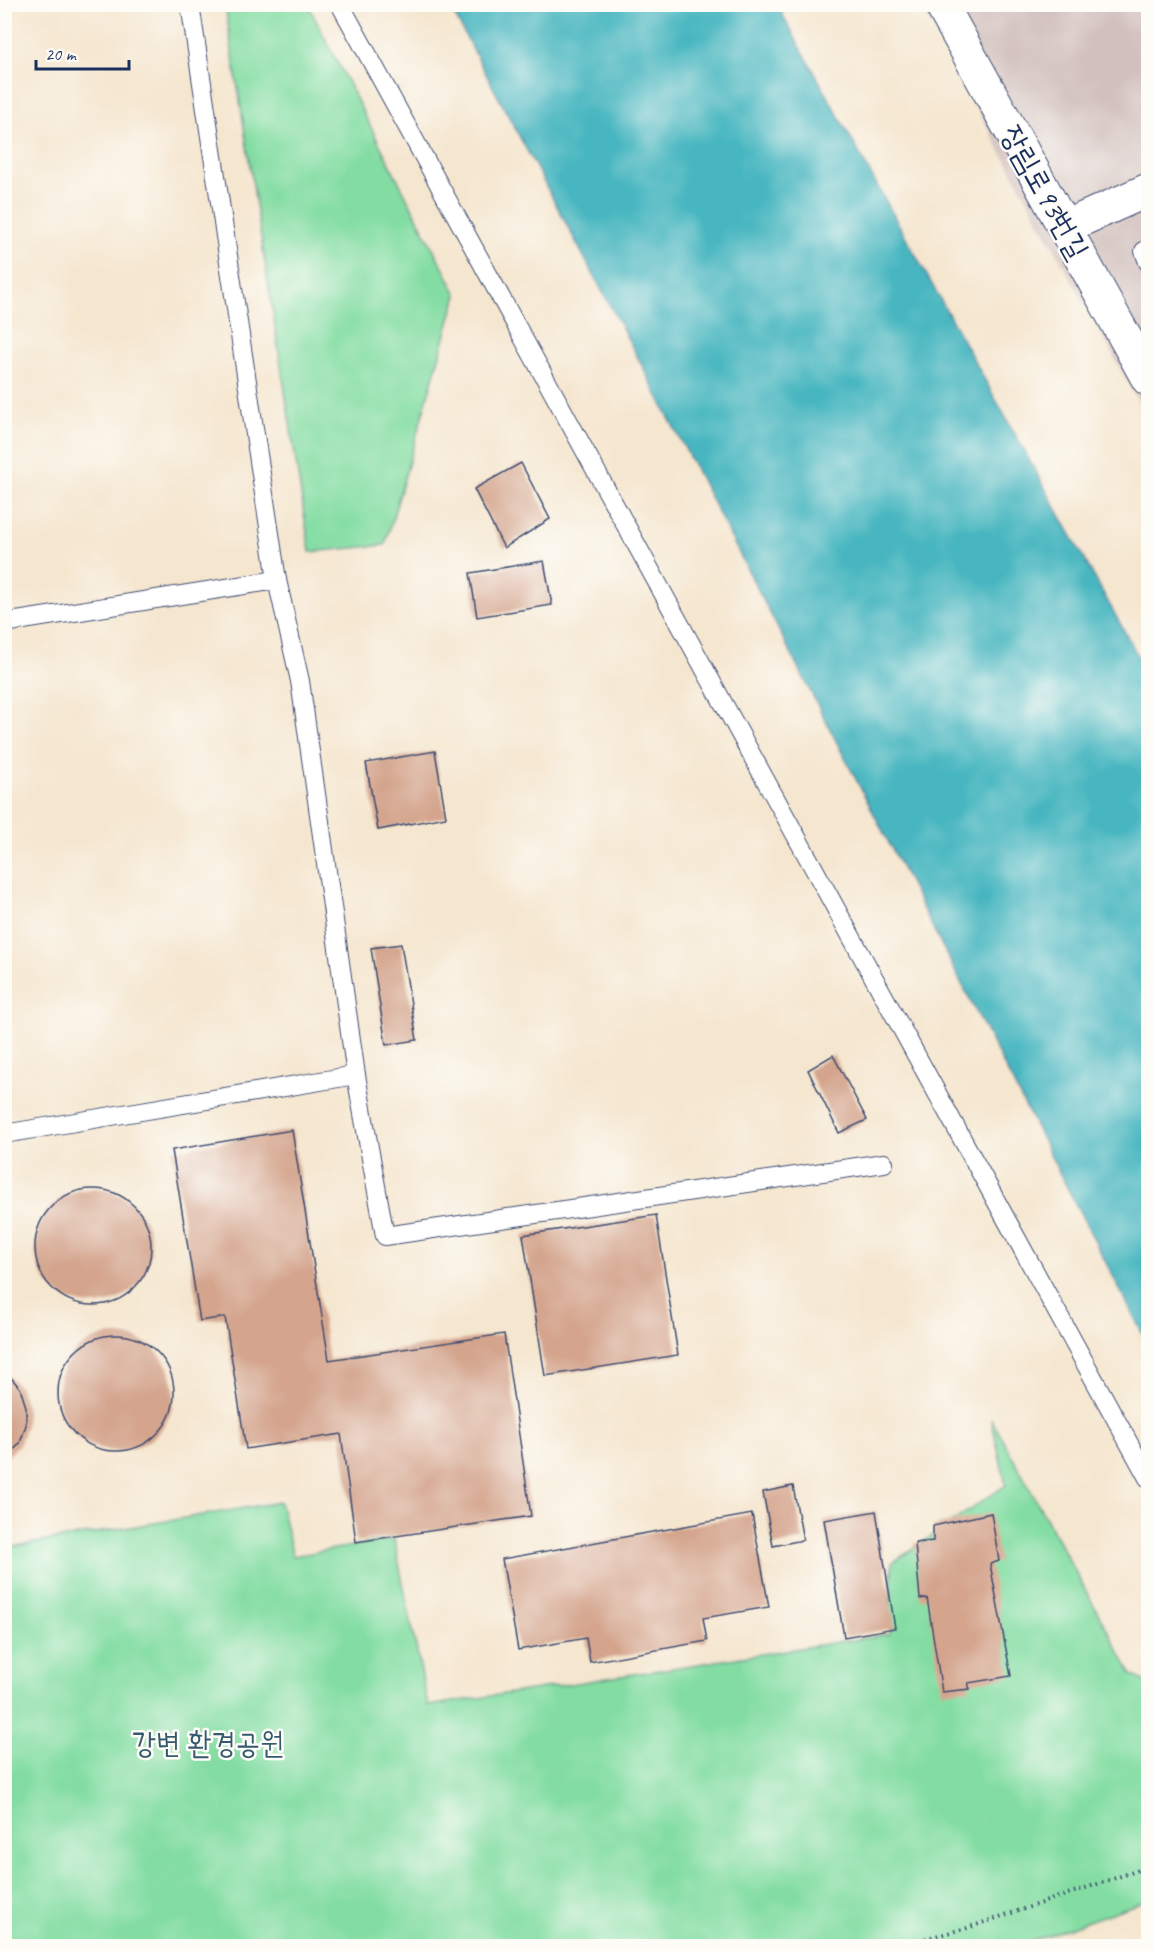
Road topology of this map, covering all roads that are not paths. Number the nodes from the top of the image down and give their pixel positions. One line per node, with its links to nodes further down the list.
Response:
1 (190, 4): 9 (lane)
2 (340, 4): 14 (lane)
3 (941, 4): 5 (street, 장림로93번길)
4 (1149, 190): 5 (street)
5 (1065, 227): 8 (street, 장림로93번길)
6 (1149, 249): 7 (lane)
7 (1149, 262)
8 (1149, 379)
9 (277, 580): 10 (lane); 11 (lane)
10 (4, 623)
11 (357, 1075): 12 (lane); 13 (lane)
12 (4, 1134)
13 (884, 1163)
14 (1149, 1478)

